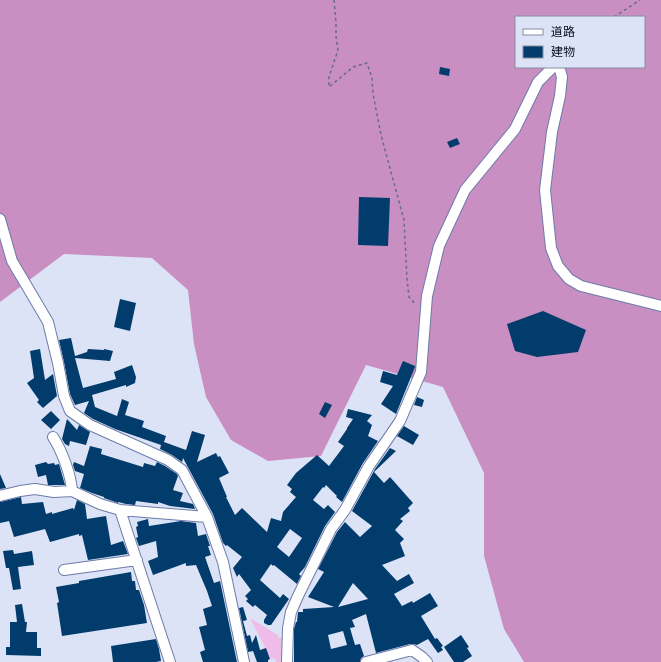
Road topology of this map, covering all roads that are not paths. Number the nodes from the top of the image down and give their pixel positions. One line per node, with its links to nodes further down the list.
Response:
1 (552, 68): 14 (street)
2 (559, 68): 4 (street)
3 (0, 219): 9 (street)
4 (661, 306)
5 (54, 437): 6 (street)
6 (72, 492): 7 (street); 8 (street)
7 (0, 496)
8 (120, 510): 9 (street); 10 (street)
9 (207, 517): 13 (street)
10 (137, 560): 11 (street); 12 (street)
11 (64, 570)
12 (170, 662)
13 (244, 662)
14 (287, 662)
15 (366, 662): 16 (street)
16 (427, 662)

